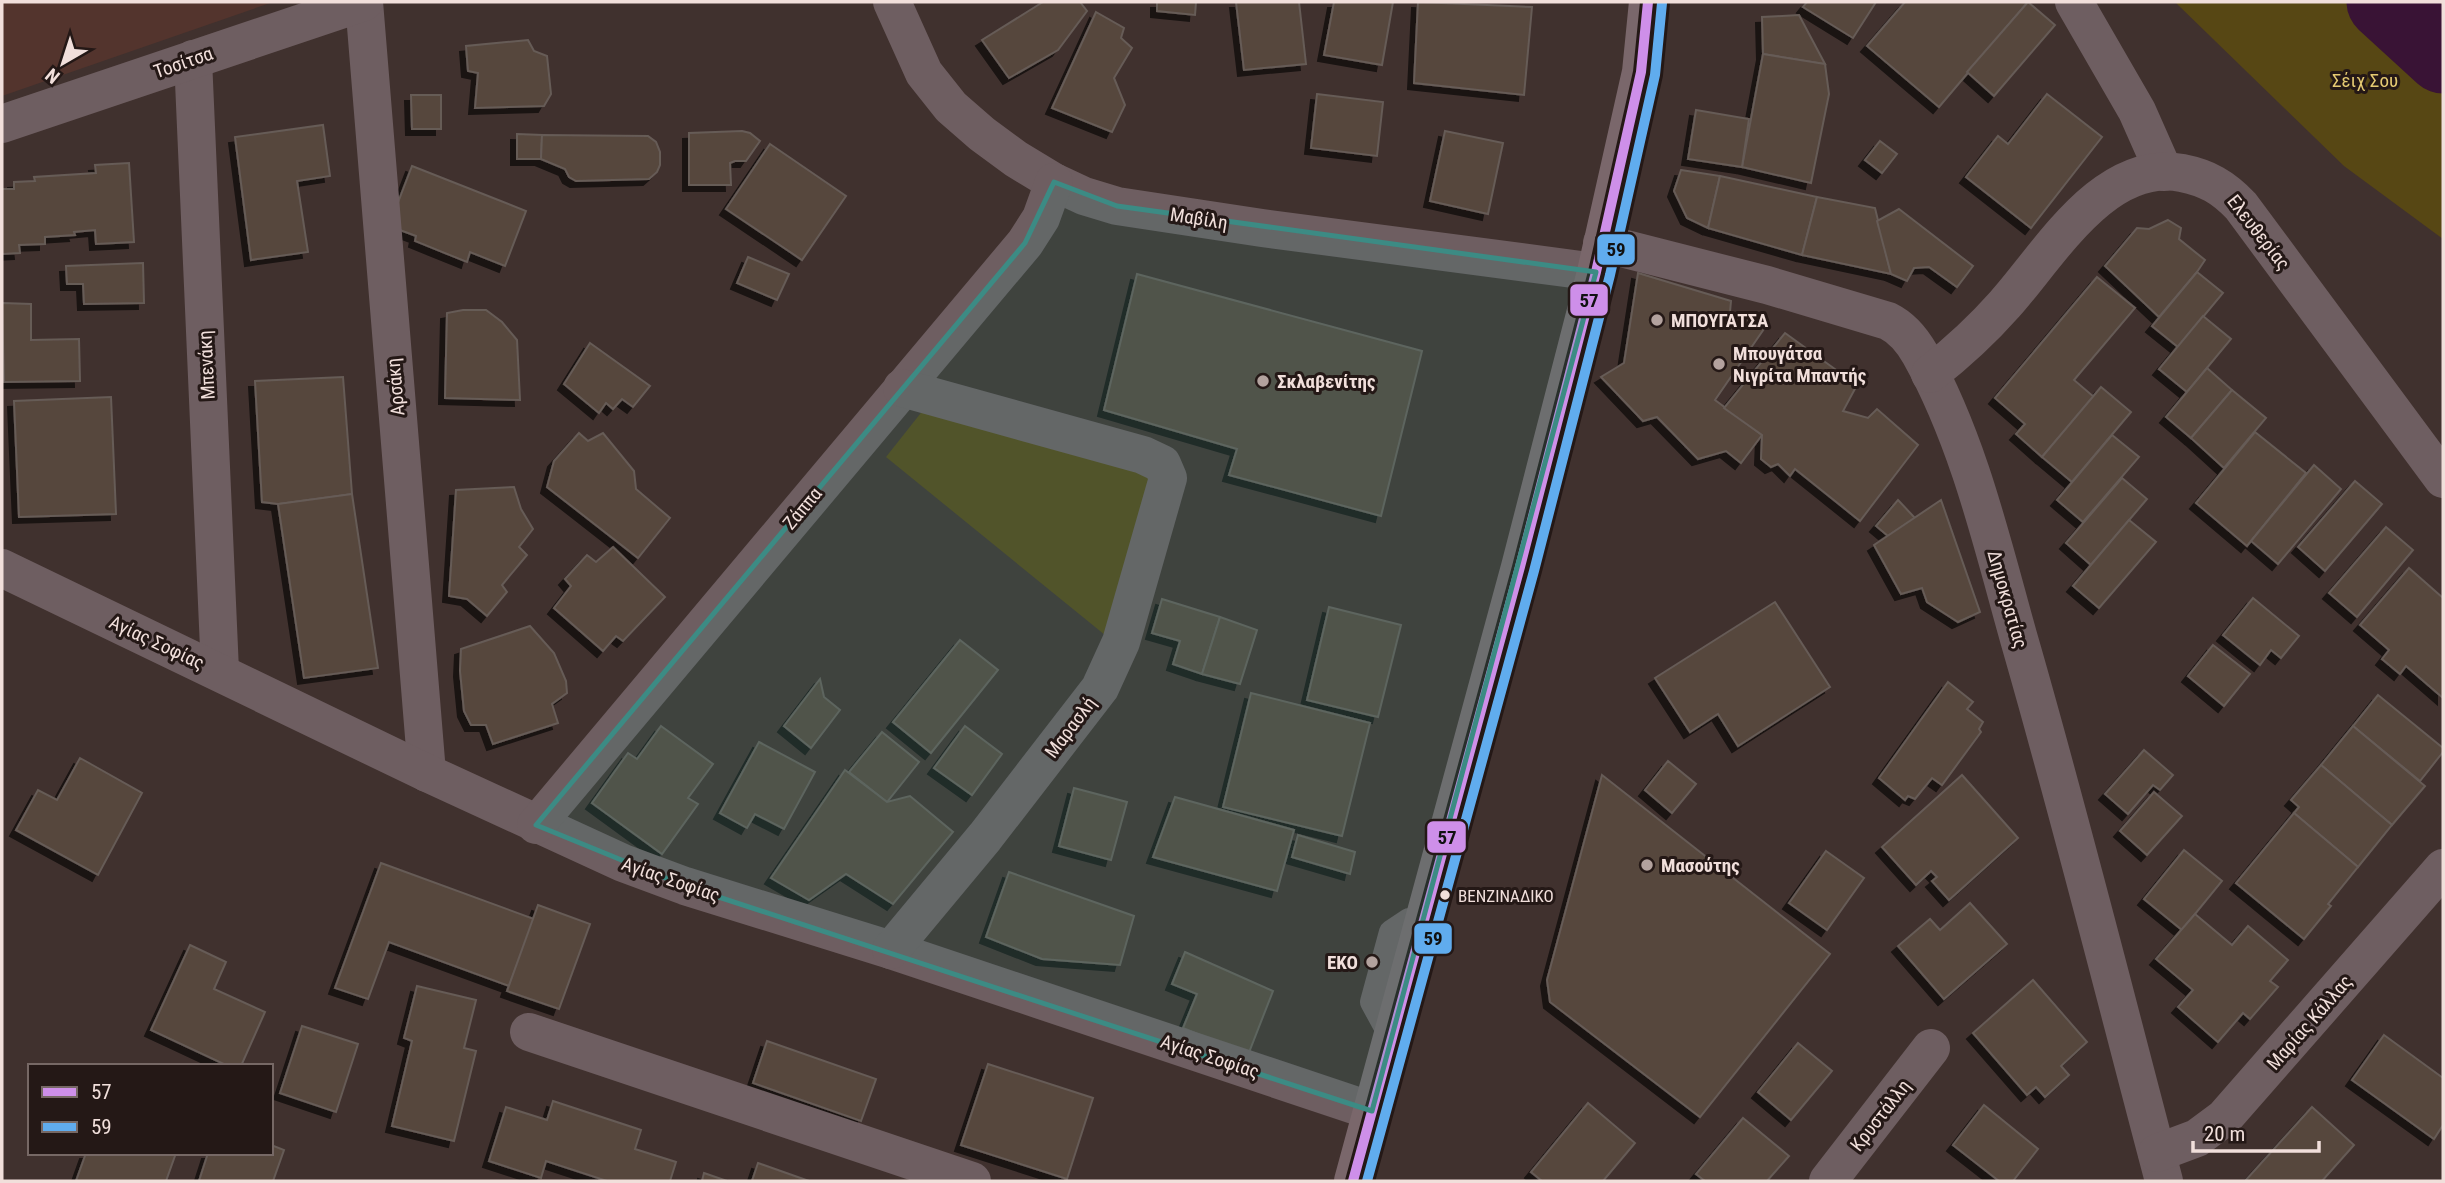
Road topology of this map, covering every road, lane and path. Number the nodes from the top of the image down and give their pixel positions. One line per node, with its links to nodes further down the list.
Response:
1 (364, 2): 5 (street, Τοσίτσα); 15 (street, Αρσάκη)
2 (892, 2): 8 (street, Μαβίλη)
3 (1648, 2): 9 (main road)
4 (2074, 2): 7 (street)
5 (193, 59): 6 (street, Τοσίτσα); 14 (street, Μπενάκη)
6 (2, 124)
7 (2164, 172): 10 (street, Ελευθερίας); 12 (street, Ελευθερίας)
8 (1054, 182): 9 (street, Μαβίλη); 11 (street, Ζάππα)
9 (1599, 257): 10 (street, Δημοκρατίας); 23 (main road)
10 (1930, 374): 24 (street, Δημοκρατίας)
11 (902, 388): 16 (street, Ζάππα); 19 (street, Μαρασλή)
12 (2443, 479)
13 (2, 568): 14 (street, Αγίας Σοφίας)
14 (220, 671): 15 (street, Αγίας Σοφίας)
15 (427, 773): 16 (street, Αγίας Σοφίας)
16 (536, 825): 19 (street, Αγίας Σοφίας)
17 (2443, 868): 24 (street, Μαρίας Κάλλας)
18 (1409, 920): 20 (lane)
19 (891, 950): 23 (street, Αγίας Σοφίας)
20 (1384, 1024)
21 (528, 1032): 25 (street)
22 (1931, 1048): 27 (street, Κρυστάλλη)
23 (1372, 1111): 26 (main road)
24 (2160, 1167)
25 (972, 1181)
26 (1353, 1181)
27 (1828, 1181)

